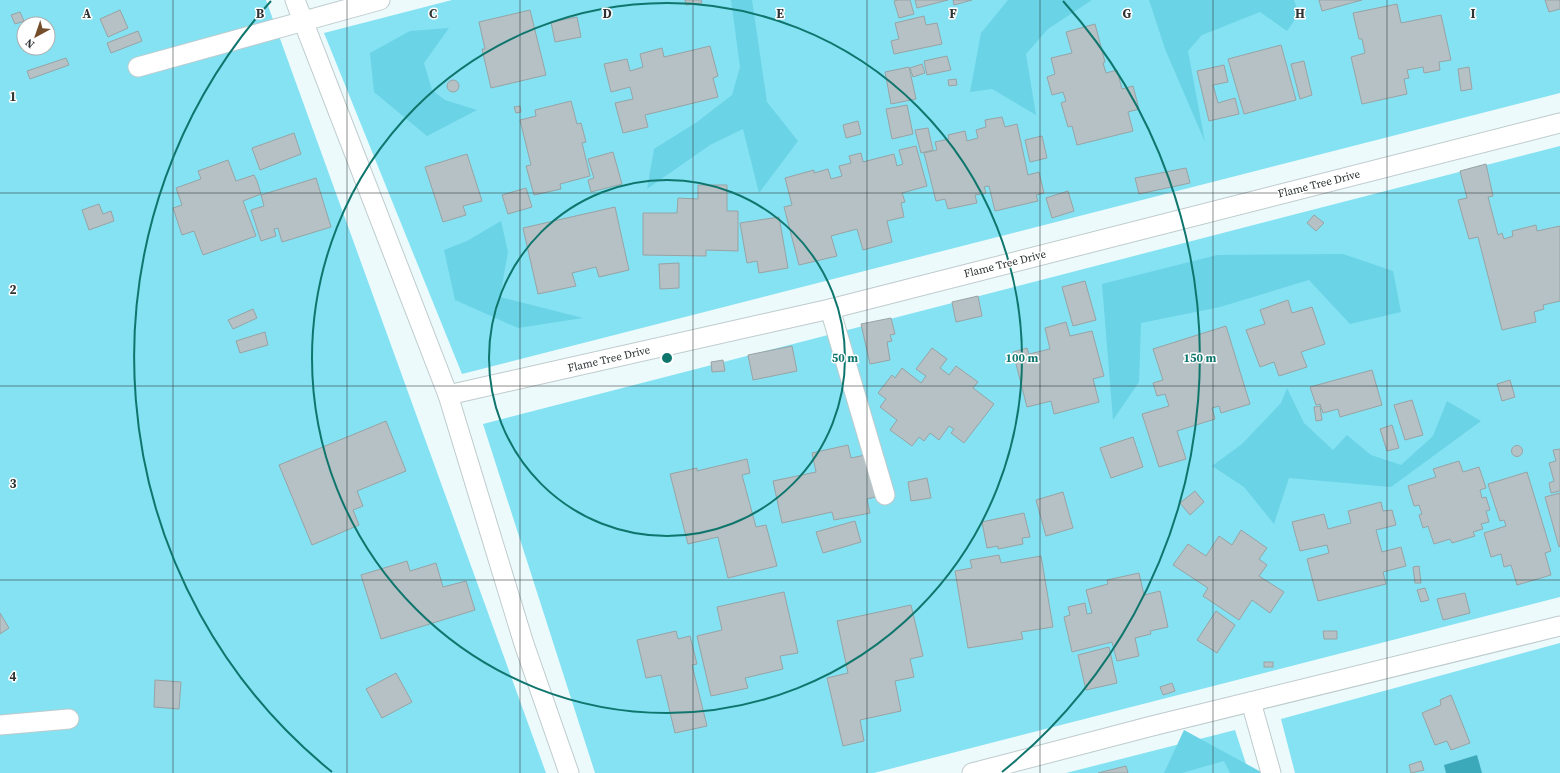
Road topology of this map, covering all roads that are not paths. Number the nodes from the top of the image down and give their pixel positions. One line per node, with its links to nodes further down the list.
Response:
1 (294, 0): 3 (street)
2 (380, 0): 3 (street)
3 (302, 20): 4 (street); 7 (street)
4 (138, 67)
5 (1560, 123): 6 (street, Flame Tree Drive)
6 (830, 309): 7 (street, Flame Tree Drive); 8 (street)
7 (448, 395): 13 (street)
8 (885, 495)
9 (1560, 626): 10 (street)
10 (1251, 702): 14 (street); 15 (street)
11 (69, 719): 12 (street)
12 (0, 726)
13 (569, 773)
14 (972, 773)
15 (1271, 773)

